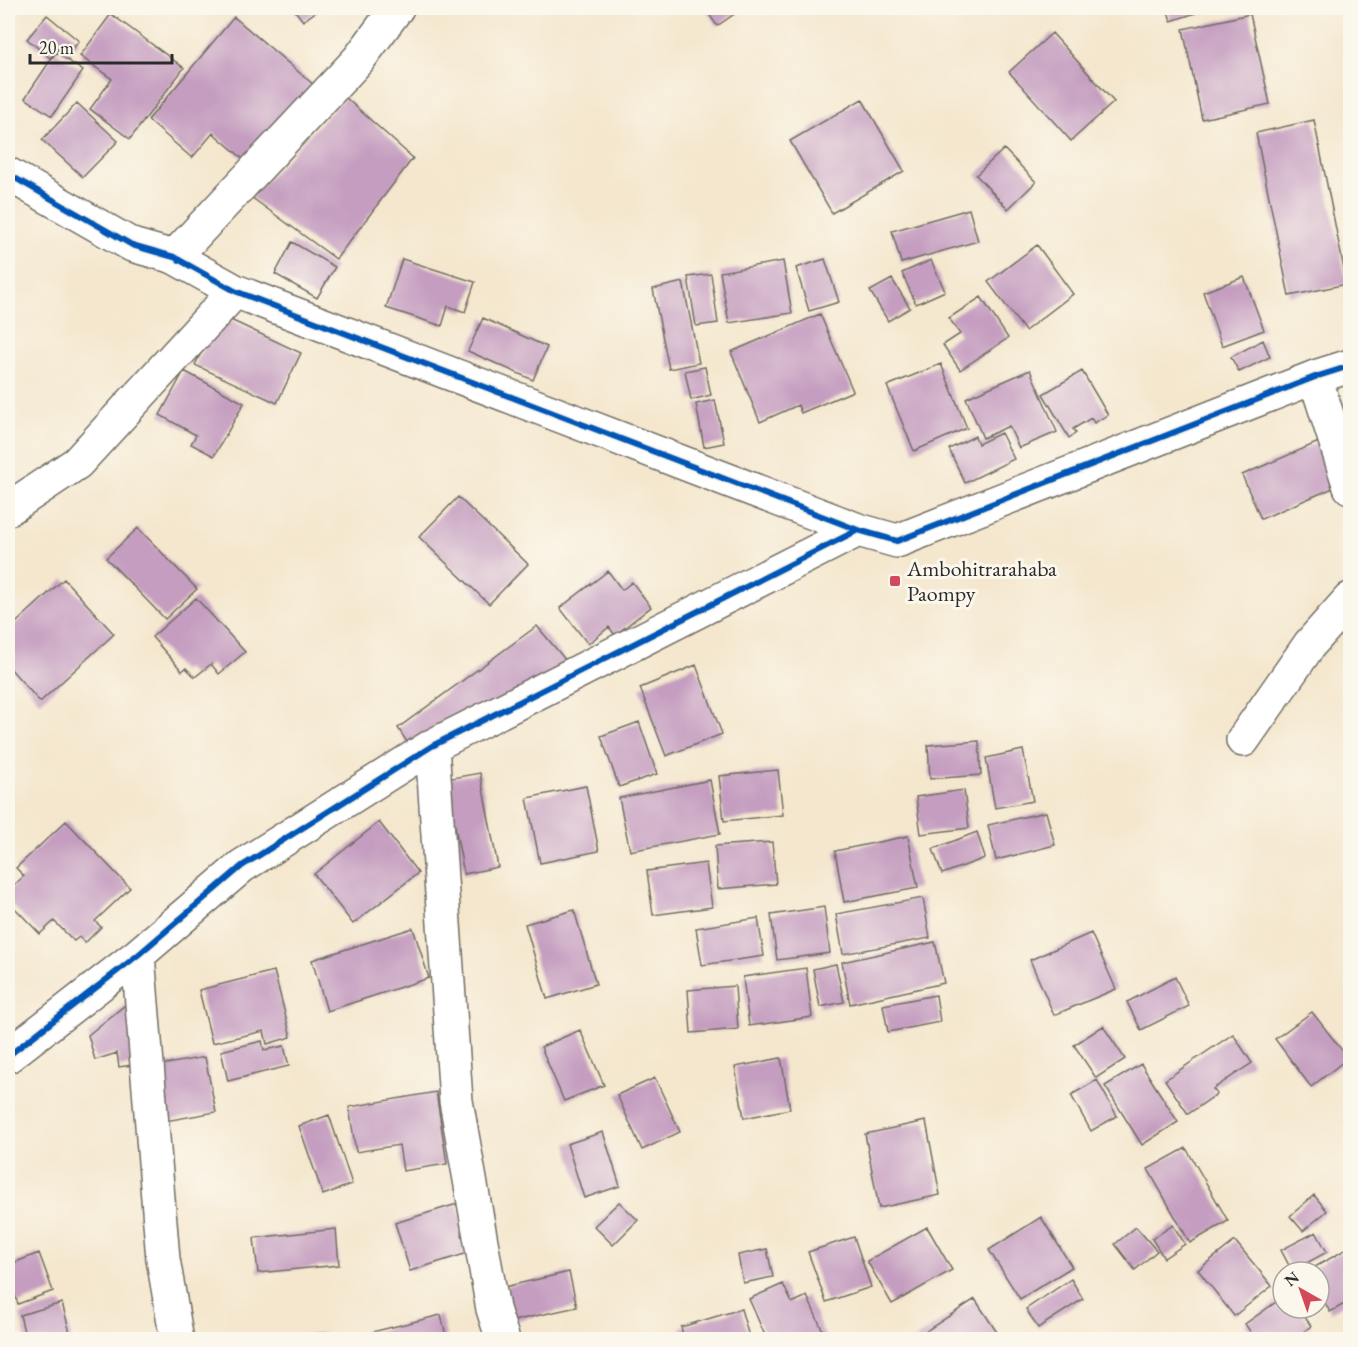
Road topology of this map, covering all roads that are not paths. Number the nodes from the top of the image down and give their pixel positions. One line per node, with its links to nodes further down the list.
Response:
1 (397, 8): 3 (street)
2 (8, 174): 3 (street)
3 (174, 257): 4 (street)
4 (235, 291): 8 (street); 9 (street)
5 (1350, 366): 6 (street)
6 (1315, 377): 7 (street); 9 (street)
7 (1350, 487)
8 (8, 509)
9 (858, 530): 12 (street)
10 (1350, 599): 11 (street)
11 (1244, 740)
12 (432, 746): 13 (street); 16 (street)
13 (138, 956): 14 (street); 15 (street)
14 (8, 1056)
15 (177, 1340)
16 (504, 1340)

